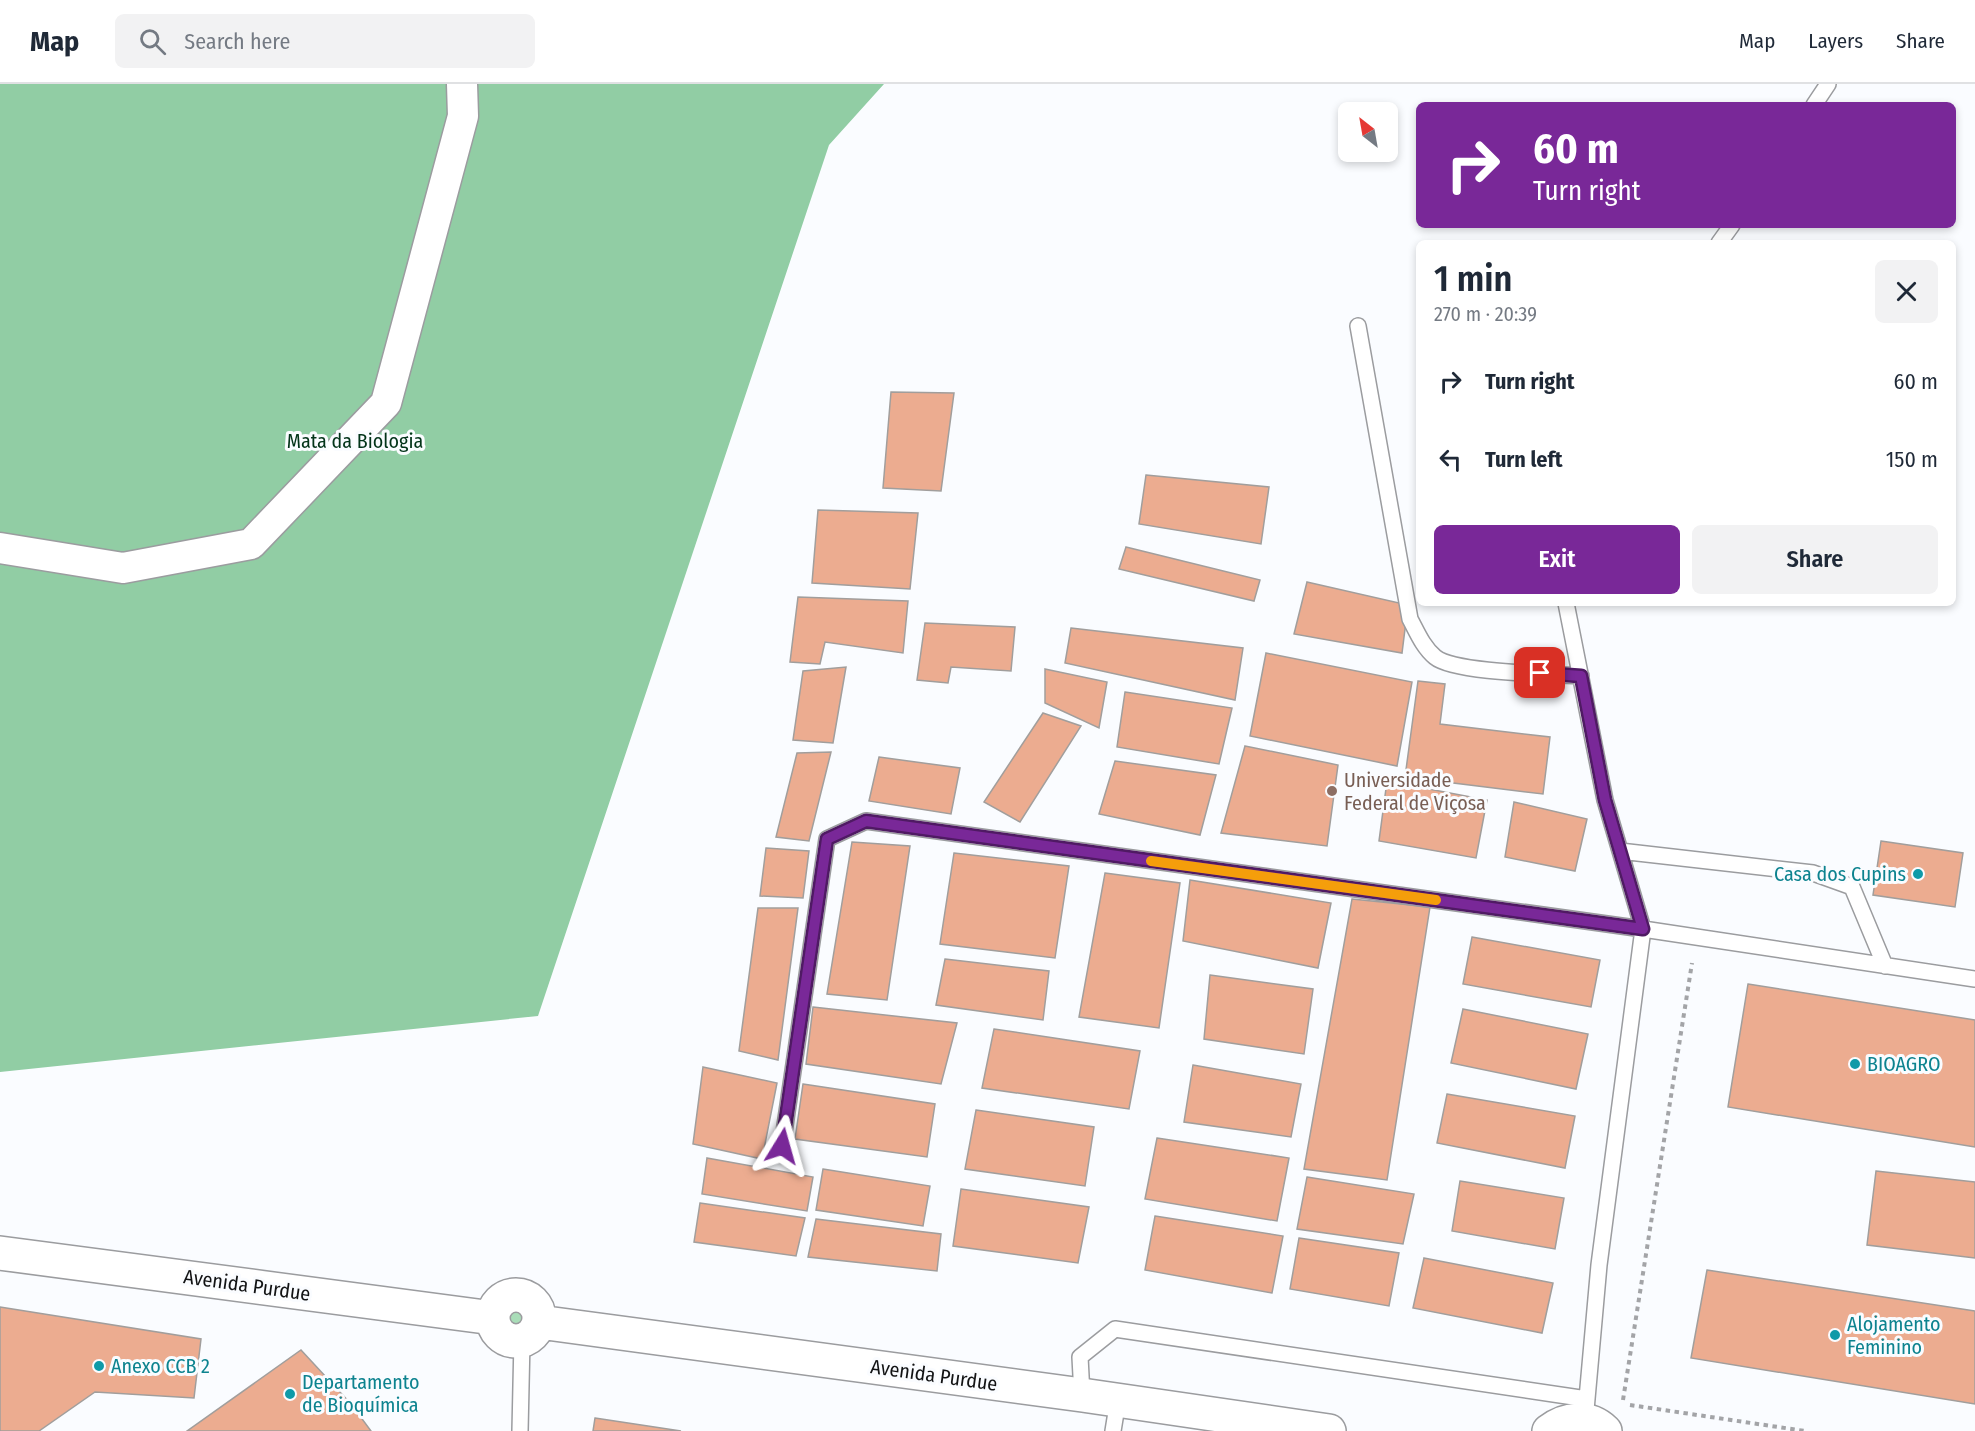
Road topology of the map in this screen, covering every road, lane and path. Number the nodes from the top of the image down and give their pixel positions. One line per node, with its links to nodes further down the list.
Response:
1 (462, 84): 5 (street)
2 (1828, 84): 3 (lane)
3 (1816, 102)
4 (1358, 326): 7 (lane)
5 (0, 548)
6 (1567, 606): 7 (lane)
7 (1581, 676): 8 (lane)
8 (1620, 851): 9 (lane); 11 (lane)
9 (1643, 929): 10 (lane); 13 (lane); 18 (lane)
10 (1696, 937): 11 (lane); 23 (path)
11 (1885, 966): 12 (lane)
12 (1975, 979)
13 (782, 1146)
14 (0, 1253): 15 (street, Avenida Purdue)
15 (530, 1331): 16 (street, Avenida Purdue); 20 (lane)
16 (1082, 1395): 17 (street, Avenida Purdue); 18 (lane)
17 (1115, 1415): 19 (street, Avenida Purdue)
18 (1593, 1417): 22 (street)
19 (1204, 1422): 21 (street, Avenida Purdue)
20 (516, 1430)
21 (1329, 1431)
22 (1549, 1431)
23 (1804, 1431)

